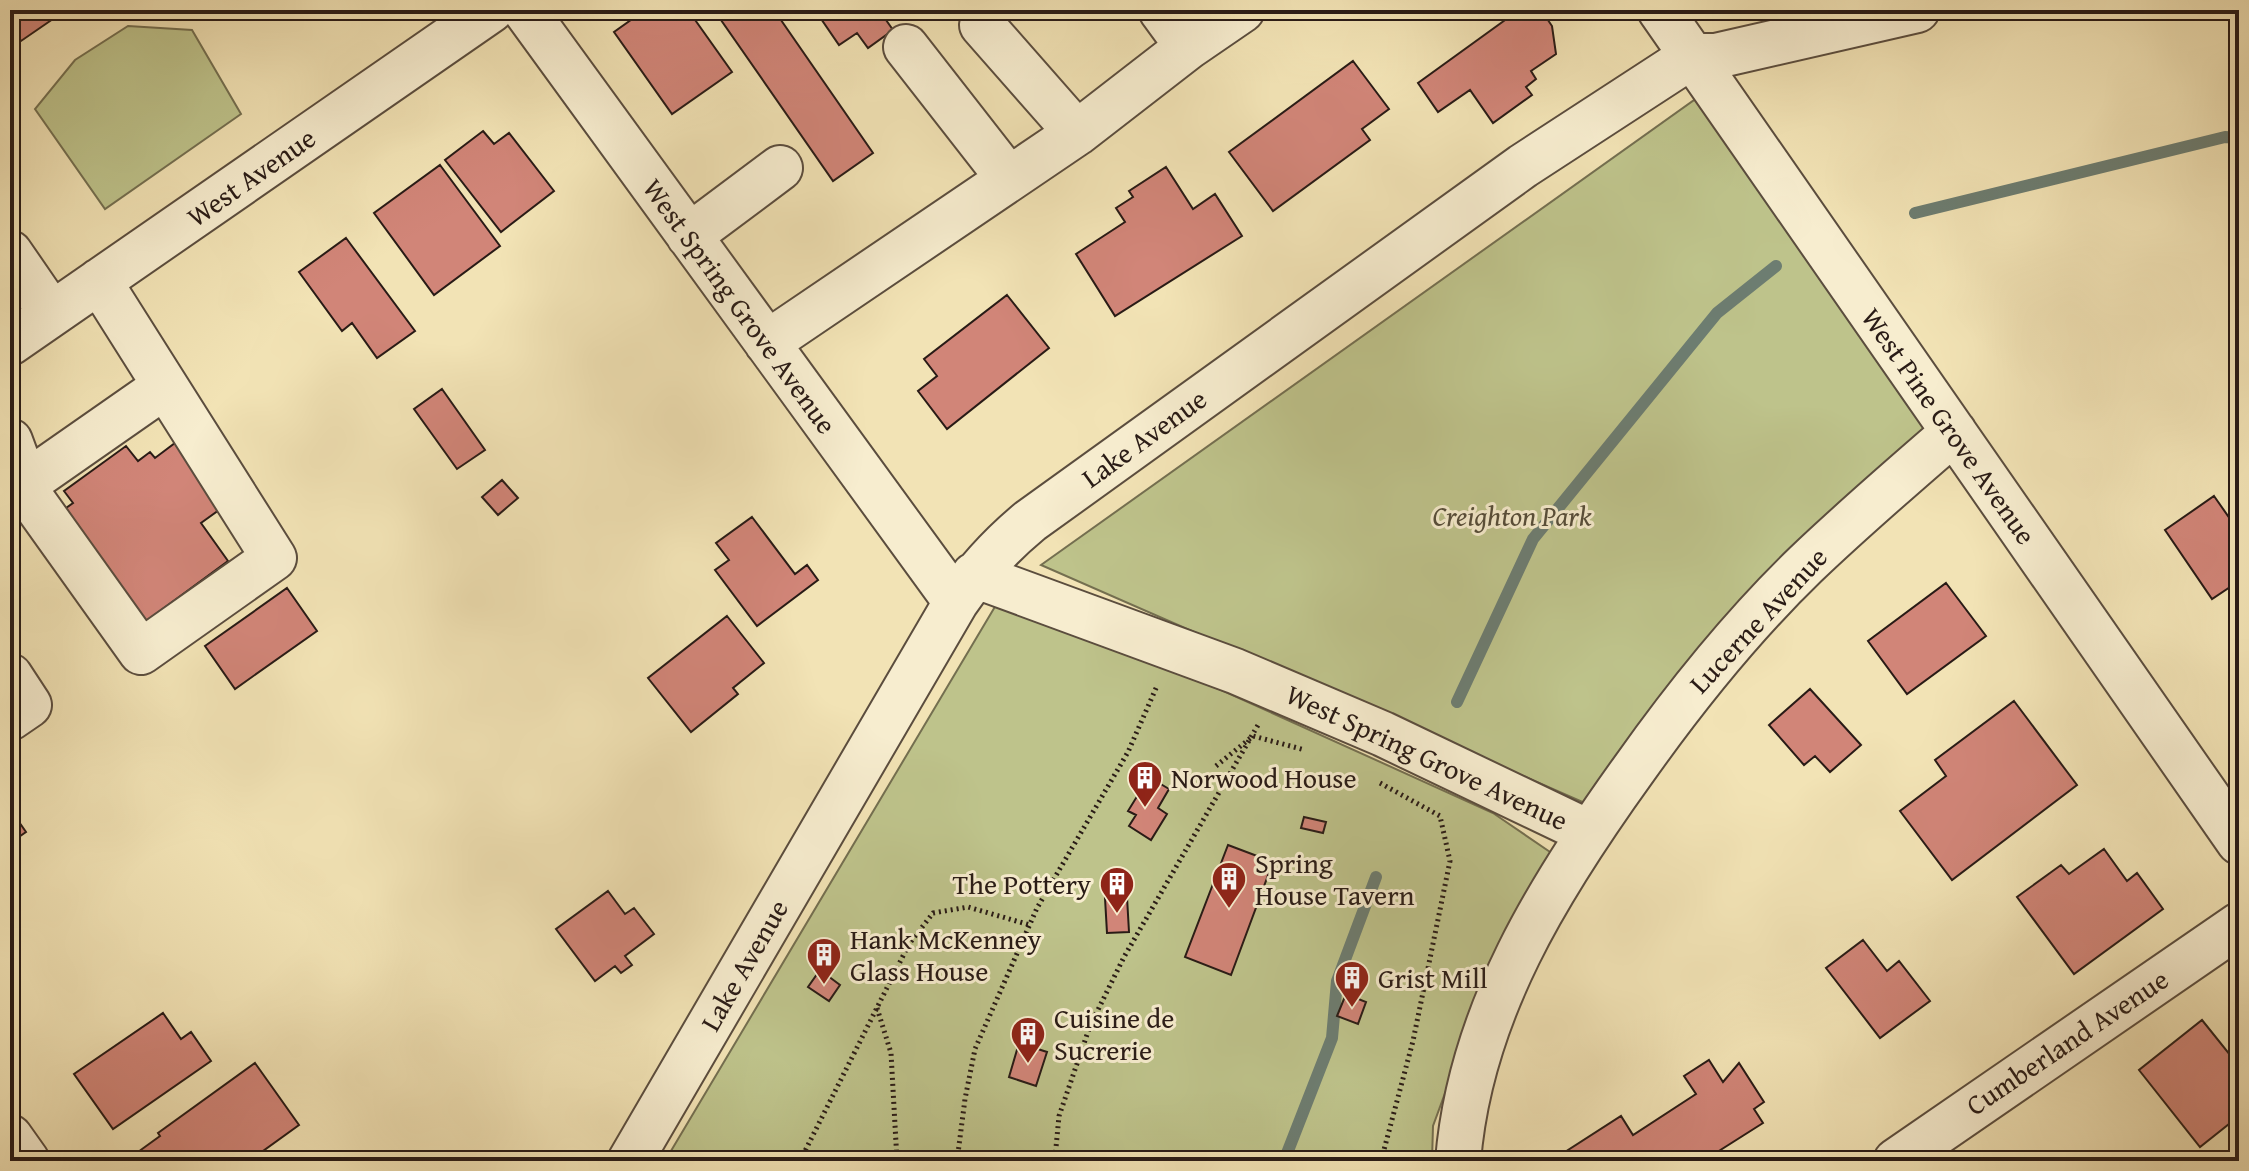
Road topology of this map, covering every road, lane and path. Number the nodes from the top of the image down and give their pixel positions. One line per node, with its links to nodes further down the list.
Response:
1 (491, 10): 16 (street, West Avenue)
2 (525, 10): 14 (street, West Spring Grove Avenue)
3 (1161, 10): 9 (street)
4 (1242, 10): 9 (street)
5 (1660, 10): 10 (street, West Pine Grove Avenue)
6 (1917, 10): 10 (street, Lake Avenue)
7 (982, 25): 11 (street)
8 (906, 47): 13 (street)
9 (1188, 47): 11 (street)
10 (1692, 56): 21 (street, West Pine Grove Avenue); 24 (street, Lake Avenue)
11 (1077, 133): 13 (street)
12 (780, 168): 14 (street)
13 (1009, 179): 19 (street)
14 (689, 236): 19 (street, West Spring Grove Avenue)
15 (10, 253): 17 (street)
16 (99, 281): 17 (street, West Avenue); 20 (street)
17 (52, 314): 18 (street, West Avenue)
18 (10, 343)
19 (767, 343): 24 (street, West Spring Grove Avenue)
20 (165, 386): 23 (street); 23 (street)
21 (1954, 432): 33 (street, Lucerne Avenue); 34 (street, West Pine Grove Avenue)
22 (10, 441): 23 (street)
23 (26, 483)
24 (965, 588): 25 (street, West Spring Grove Avenue); 41 (street, Lake Avenue)
25 (1173, 648): 27 (street, West Spring Grove Avenue); 35 (path)
26 (10, 676): 28 (street)
27 (1275, 688): 29 (path); 33 (street, West Spring Grove Avenue)
28 (10, 718)
29 (1253, 736): 30 (path); 31 (path); 39 (path)
30 (1307, 751)
31 (1216, 766)
32 (1374, 780): 45 (path)
33 (1588, 832): 46 (street, West Spring Grove Avenue)
34 (2239, 842)
35 (1030, 925): 37 (path); 44 (path)
36 (2239, 925): 47 (street, Cumberland Avenue)
37 (876, 1007): 42 (path); 43 (path)
38 (10, 1137): 40 (street)
39 (1055, 1158)
40 (27, 1161)
41 (630, 1161)
42 (800, 1161)
43 (897, 1161)
44 (957, 1161)
45 (1381, 1161)
46 (1458, 1161)
47 (1896, 1161)

